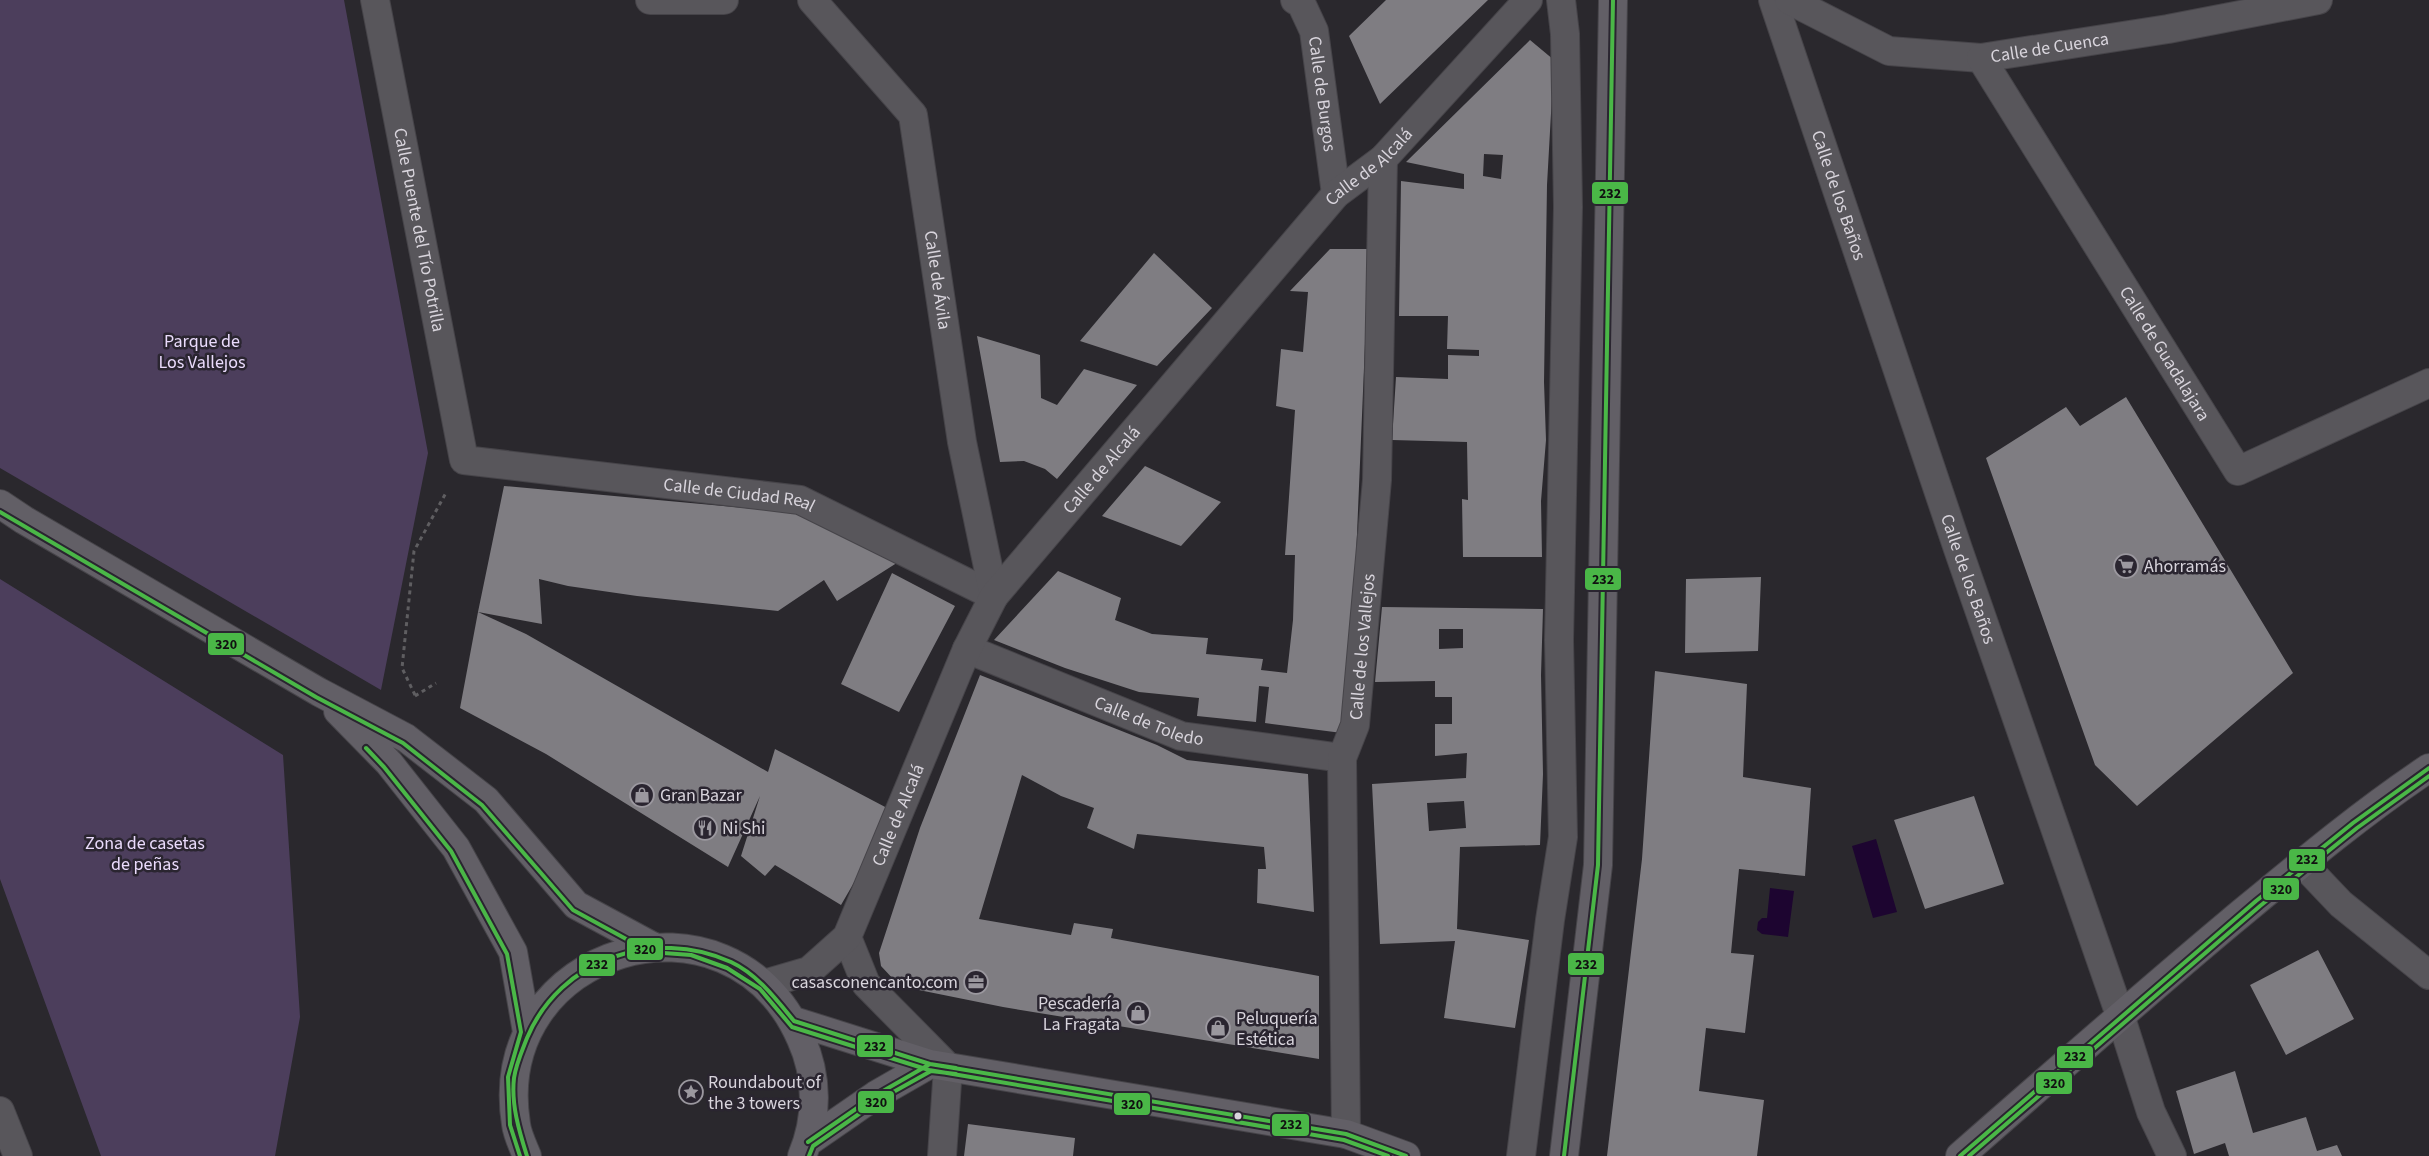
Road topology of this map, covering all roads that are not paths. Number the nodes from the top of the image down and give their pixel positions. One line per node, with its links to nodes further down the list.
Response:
1 (375, 0): 16 (street, Calle Puente del Tío Potrilla)
2 (650, 0): 3 (street)
3 (724, 0)
4 (812, 0): 19 (street, Calle de Ávila)
5 (1295, 0): 14 (street, Calle de Burgos)
6 (1528, 0): 13 (street, Calle de Alcalá)
7 (1561, 0): 40 (street)
8 (1614, 0): 41 (street)
9 (1773, 0): 29 (street, Calle de los Baños)
10 (1789, 0): 12 (street, Calle de Cuenca)
11 (2318, 0): 12 (street, Calle de Cuenca)
12 (1981, 58): 15 (street, Calle de Guadalajara)
13 (1383, 159): 14 (street, Calle de Alcalá); 22 (street, Calle de los Vallejos)
14 (1336, 194): 19 (street, Calle de Alcalá)
15 (2429, 383)
16 (464, 460): 19 (street, Calle de Ciudad Real)
17 (0, 504): 18 (street)
18 (12, 515): 21 (street)
19 (994, 596): 20 (street, Calle de Alcalá)
20 (967, 649): 22 (street, Calle de Toledo); 25 (street, Calle de Alcalá)
21 (319, 692): 26 (street); 31 (street)
22 (1342, 758): 34 (street, Calle de los Vallejos)
23 (2429, 768): 24 (street)
24 (2302, 863): 27 (street); 29 (street)
25 (847, 936): 28 (street, Calle de Alcalá); 32 (street)
26 (652, 946): 28 (street); 31 (street)
27 (2429, 975)
28 (764, 984): 30 (street)
29 (2120, 1015): 42 (street); 43 (street, Calle de los Baños)
30 (794, 1021): 32 (street); 35 (street)
31 (527, 1032): 37 (street)
32 (939, 1066): 34 (street); 35 (street); 38 (street)
33 (0, 1111): 36 (street)
34 (1346, 1134): 39 (street)
35 (805, 1149)
36 (18, 1156)
37 (527, 1156)
38 (942, 1156)
39 (1406, 1156)
40 (1522, 1156)
41 (1564, 1156)
42 (1960, 1156)
43 (2172, 1156)

